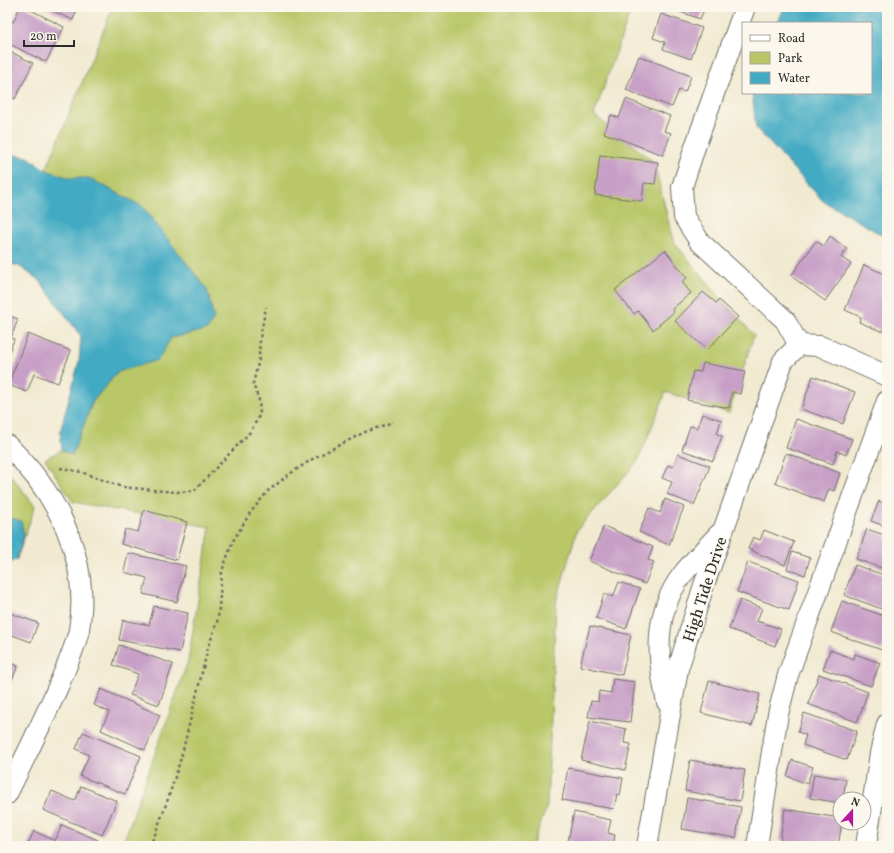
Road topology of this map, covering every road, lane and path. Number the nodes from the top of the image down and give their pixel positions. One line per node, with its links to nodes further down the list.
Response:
1 (745, 7): 3 (street)
2 (266, 307): 8 (path)
3 (799, 346): 4 (street); 9 (street, High Tide Drive)
4 (887, 376)
5 (887, 401): 15 (street)
6 (393, 422): 13 (path)
7 (7, 445): 12 (street)
8 (60, 468)
9 (724, 528): 10 (street, High Tide Drive); 10 (street)
10 (670, 714): 14 (street, High Tide Drive)
11 (887, 724): 16 (street)
12 (7, 794)
13 (148, 846)
14 (646, 846)
15 (757, 846)
16 (866, 846)

